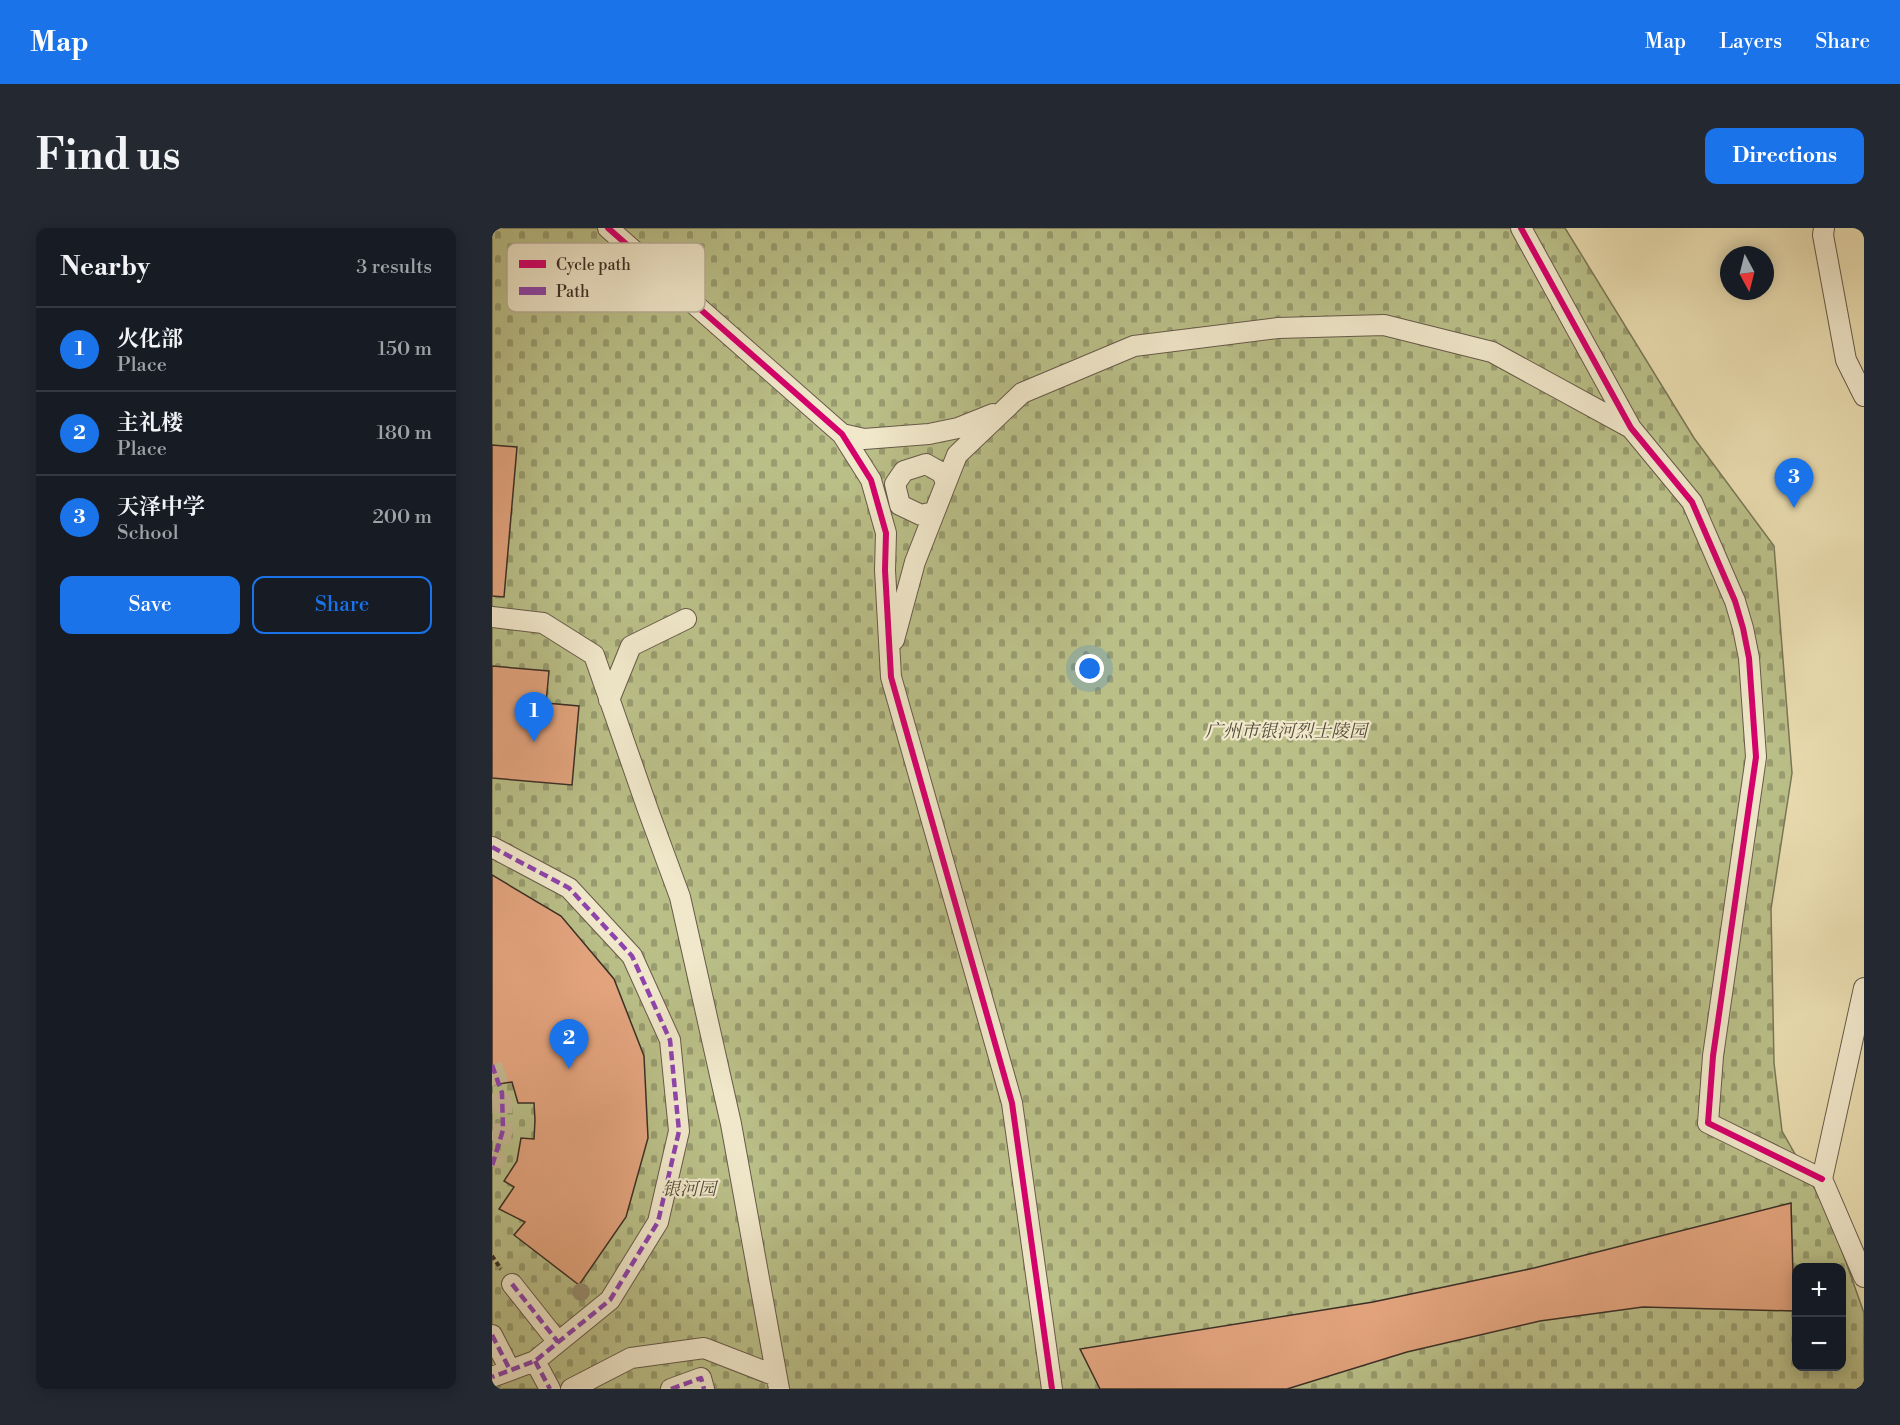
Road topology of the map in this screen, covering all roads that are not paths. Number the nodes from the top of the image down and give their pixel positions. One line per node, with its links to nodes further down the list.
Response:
1 (608, 228): 4 (street)
2 (1521, 228): 8 (street)
3 (1824, 228): 6 (street)
4 (625, 243)
5 (703, 312): 9 (street)
6 (1864, 396)
7 (1006, 408): 8 (street); 9 (street); 12 (street)
8 (1631, 428): 22 (street)
9 (842, 434): 10 (street)
10 (872, 480): 11 (street); 15 (street)
11 (897, 481): 12 (street); 13 (street)
12 (946, 483): 14 (street)
13 (900, 505): 14 (street); 15 (street)
14 (934, 512): 18 (street)
15 (883, 521): 18 (street)
16 (492, 617): 19 (street)
17 (686, 620): 19 (street)
18 (890, 656): 34 (street)
19 (609, 700): 29 (street)
20 (492, 847): 26 (street)
21 (1864, 988): 22 (street)
22 (1822, 1179): 23 (street)
23 (1864, 1277)
24 (512, 1284): 26 (street)
25 (492, 1335): 28 (street)
26 (558, 1342): 27 (street)
27 (535, 1361): 28 (street); 30 (street)
28 (501, 1373)
29 (778, 1383): 31 (street)
30 (550, 1389)
31 (571, 1389)
32 (671, 1389): 33 (street)
33 (704, 1389)
34 (1052, 1389)

